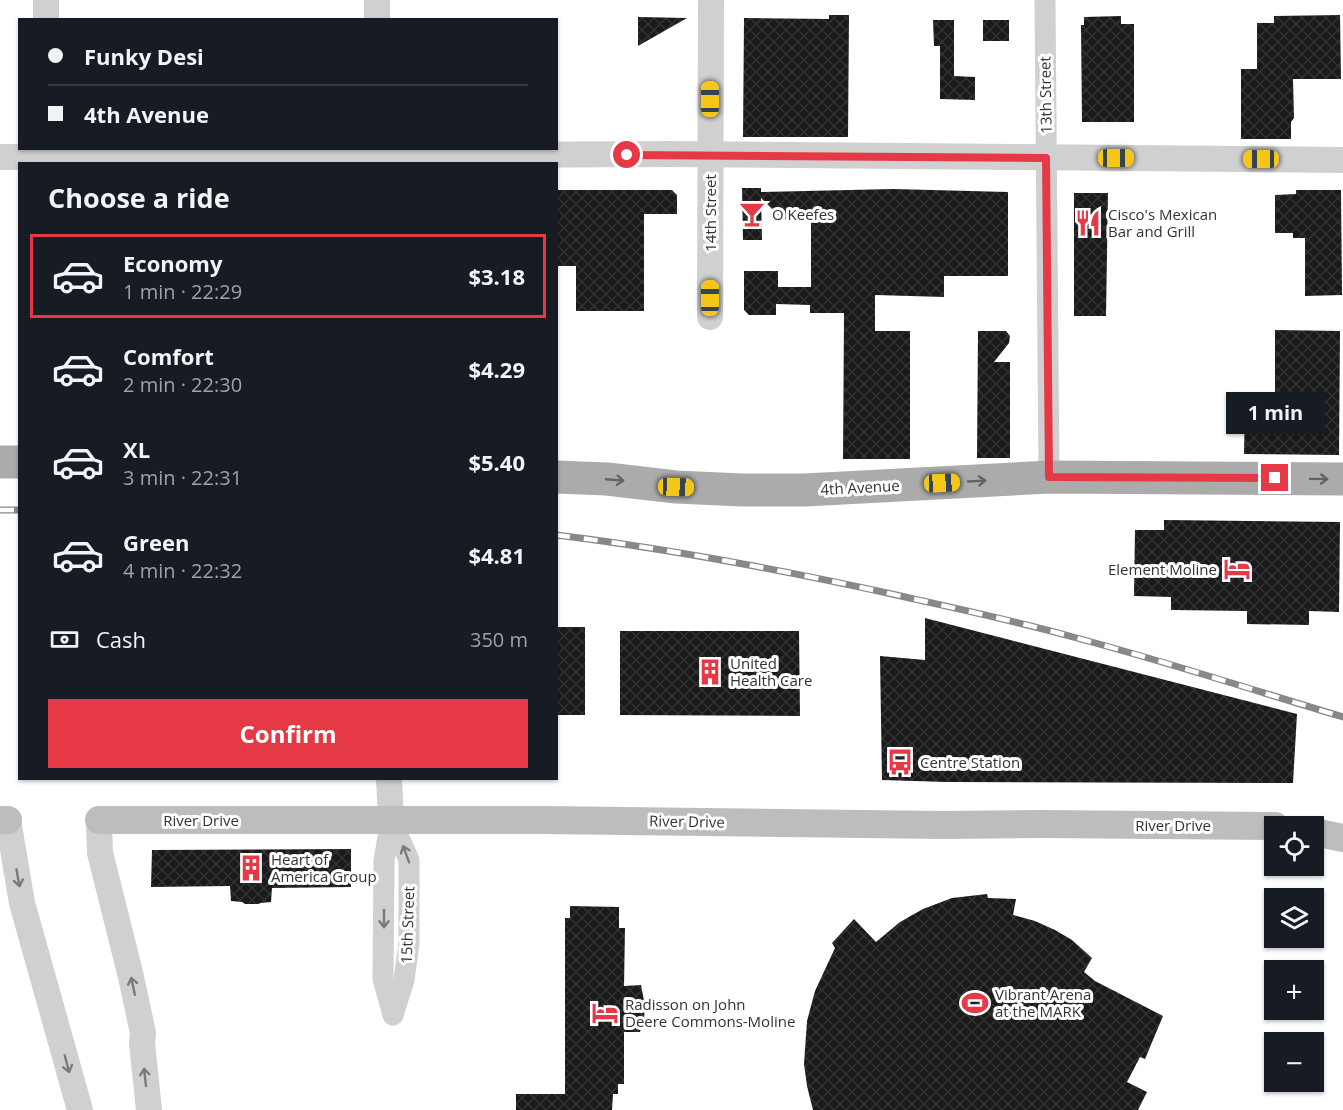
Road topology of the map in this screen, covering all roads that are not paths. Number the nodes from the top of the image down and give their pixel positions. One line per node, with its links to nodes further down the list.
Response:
1 (46, 0): 5 (street)
2 (377, 0): 6 (street)
3 (711, 0): 7 (street, 14th Street)
4 (1045, 0): 11 (street, 13th Street)
5 (46, 18)
6 (377, 18)
7 (710, 155): 9 (street); 11 (street); 13 (street, 14th Street)
8 (47, 156): 9 (street); 10 (street)
9 (378, 156)
10 (0, 157)
11 (1046, 158): 12 (street); 17 (street, 13th Street)
12 (1343, 160)
13 (710, 317)
14 (0, 462): 15 (main road)
15 (18, 462)
16 (558, 477): 17 (main road, 4th Avenue, one-way to 17)
17 (1049, 477): 18 (main road, 4th Avenue, one-way to 18)
18 (1343, 479)
19 (389, 780): 20 (street, 15th Street)
20 (391, 819): 20 (street, 15th Street, one-way to 20); 22 (main road, River Drive); 23 (main road, River Drive)
21 (4, 820): 26 (street, one-way to 26)
22 (99, 820): 27 (street, one-way to 22)
23 (1264, 826)
24 (1324, 834): 25 (main road)
25 (1343, 838)
26 (80, 1110)
27 (149, 1110)

